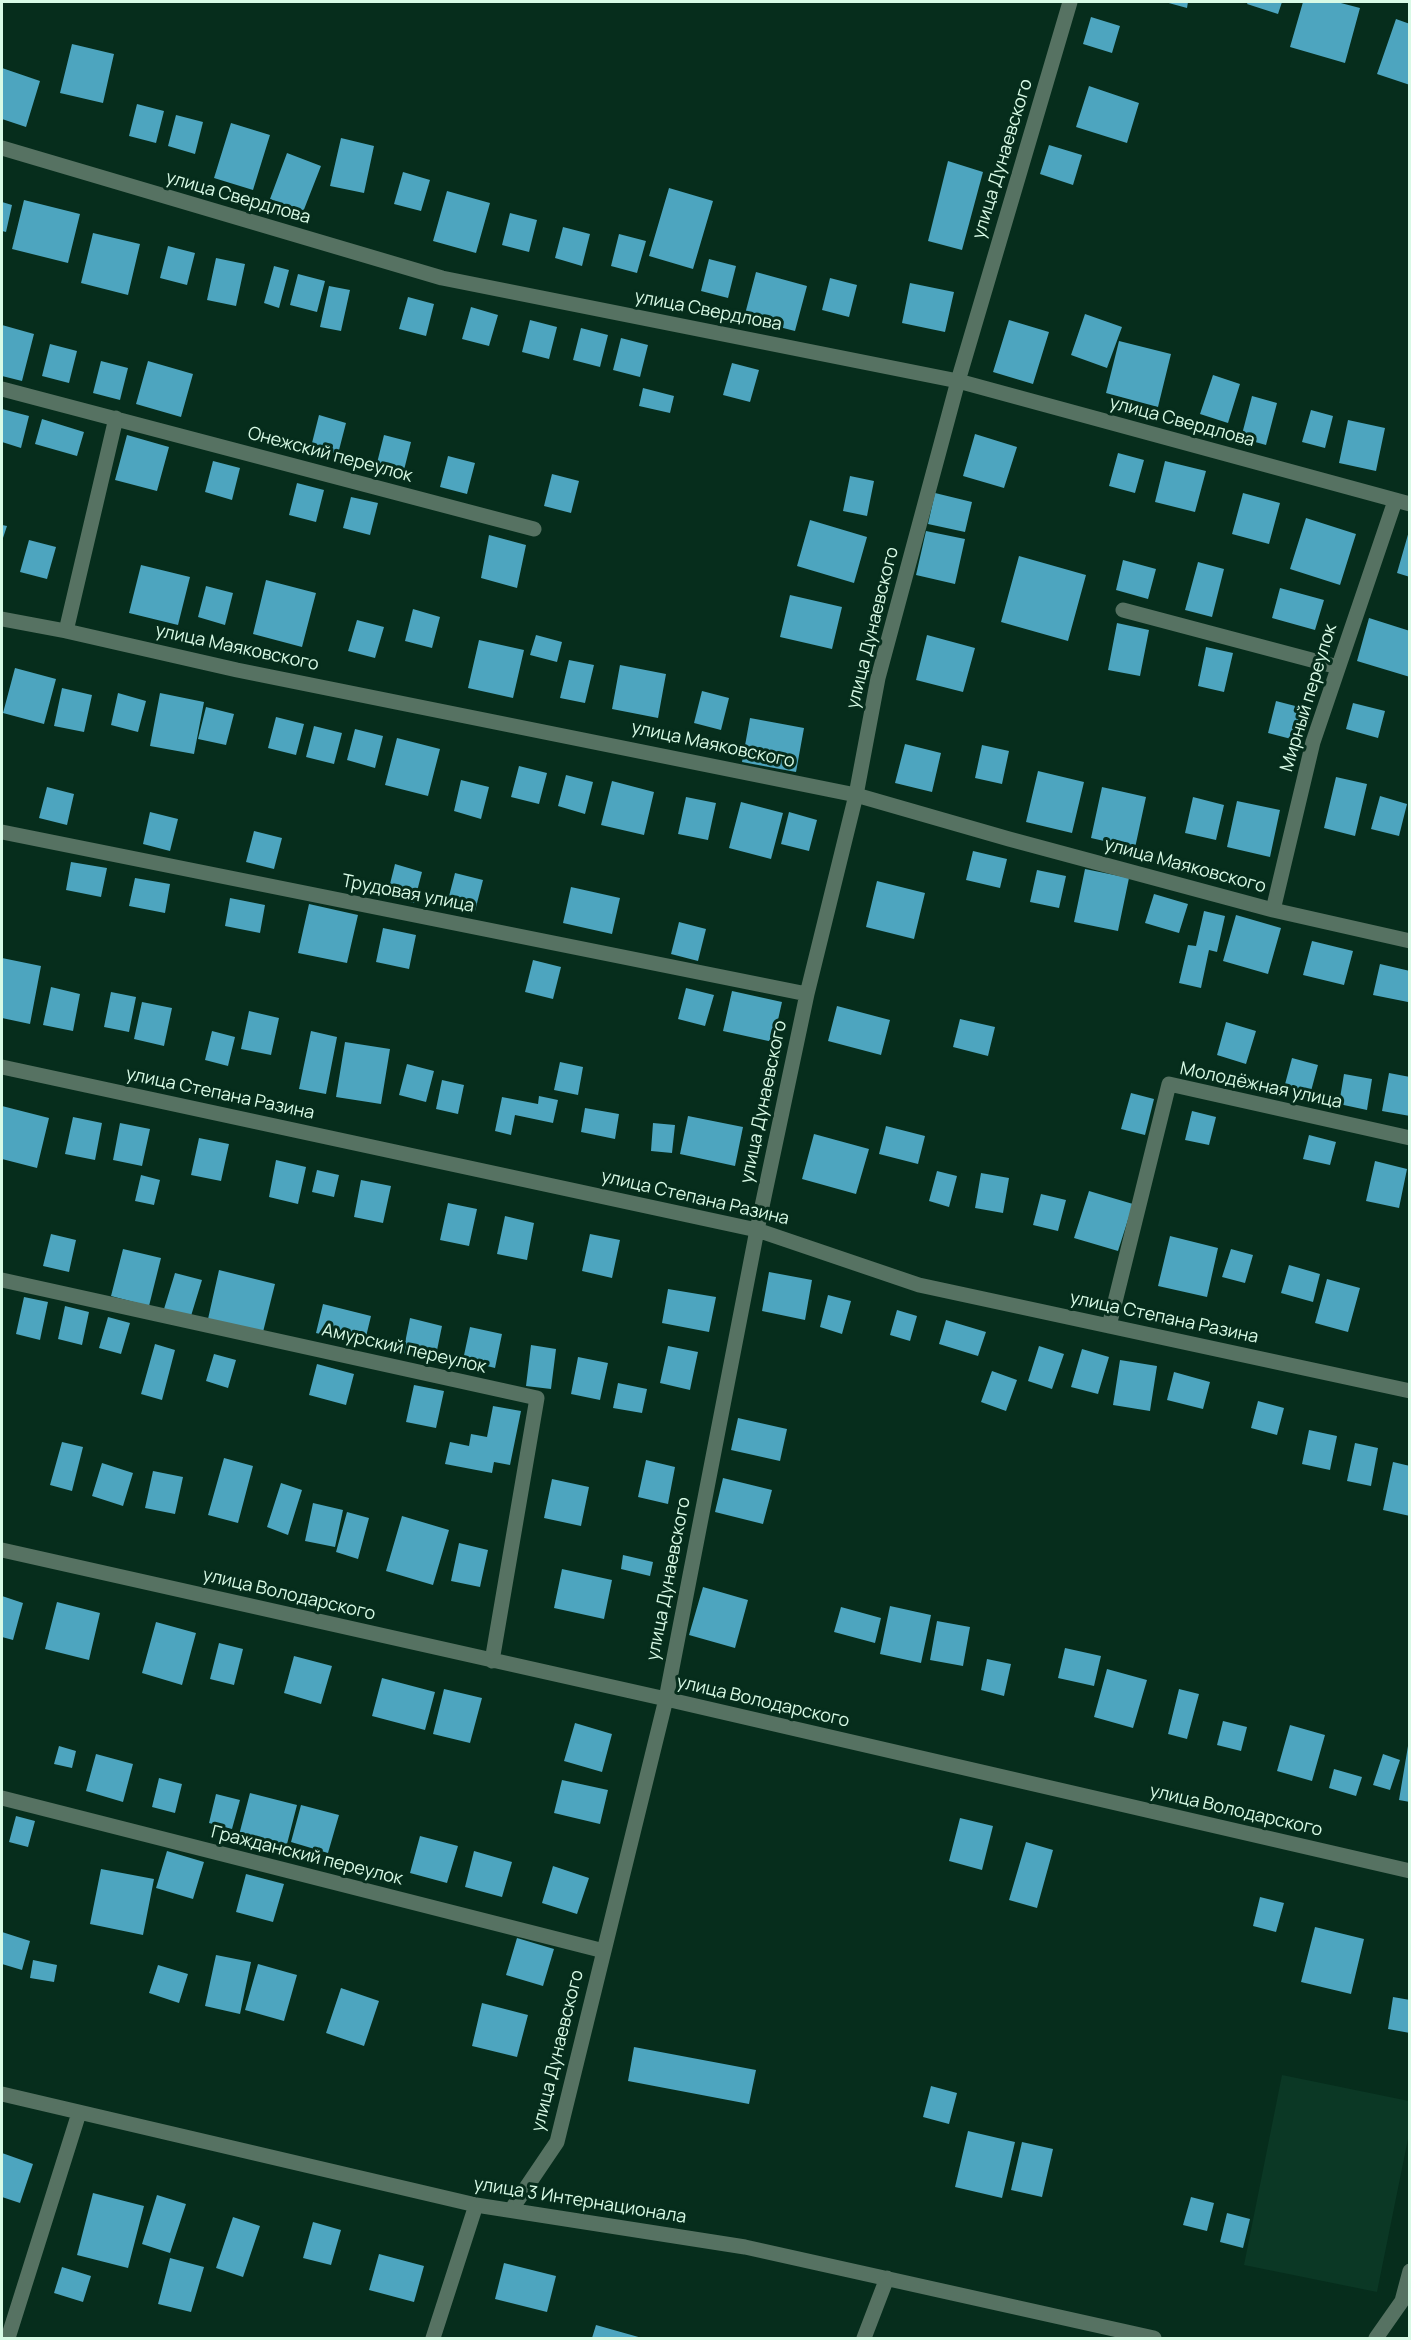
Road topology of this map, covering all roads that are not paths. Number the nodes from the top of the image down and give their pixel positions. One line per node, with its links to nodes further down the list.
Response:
1 (1070, 2): 3 (street, улица Дунаевского)
2 (2, 148): 3 (street, улица Свердлова)
3 (958, 381): 6 (street, улица Свердлова); 12 (street, улица Дунаевского)
4 (2, 389): 5 (street, Онежский переулок)
5 (116, 418): 7 (street, Онежский переулок); 10 (street)
6 (1402, 502): 11 (street, Мирный переулок)
7 (534, 529)
8 (1123, 610): 11 (street)
9 (2, 619): 10 (street, улица Маяковского)
10 (66, 631): 12 (street, улица Маяковского)
11 (1338, 667): 14 (street, Мирный переулок)
12 (856, 795): 14 (street, улица Маяковского); 16 (street, улица Дунаевского)
13 (2, 832): 16 (street, Трудовая улица)
14 (1273, 910): 15 (street, улица Маяковского)
15 (1410, 941)
16 (807, 994): 19 (street, улица Дунаевского)
17 (2, 1067): 19 (street, улица Степана Разина)
18 (1410, 1138): 21 (street, Молодёжная улица)
19 (757, 1230): 21 (street, улица Степана Разина); 25 (street, улица Дунаевского)
20 (2, 1280): 24 (street, Амурский переулок)
21 (1109, 1326): 22 (street, улица Степана Разина)
22 (1410, 1391)
23 (2, 1550): 24 (street, улица Володарского)
24 (492, 1661): 25 (street, улица Володарского)
25 (666, 1699): 27 (street, улица Володарского); 28 (street, улица Дунаевского)
26 (2, 1798): 28 (street, Гражданский переулок)
27 (1410, 1871)
28 (604, 1951): 32 (street, улица Дунаевского)
29 (2, 2094): 30 (street, улица 3 Интернационала)
30 (79, 2113): 31 (street, улица 3 Интернационала); 35 (street)
31 (476, 2205): 32 (street, улица 3 Интернационала); 36 (street)
32 (511, 2210): 34 (street, улица 3 Интернационала)
33 (1410, 2271): 39 (street)
34 (887, 2278): 37 (street); 38 (street, улица 3 Интернационала)
35 (8, 2338)
36 (433, 2338)
37 (864, 2338)
38 (1154, 2338)
39 (1376, 2338)

